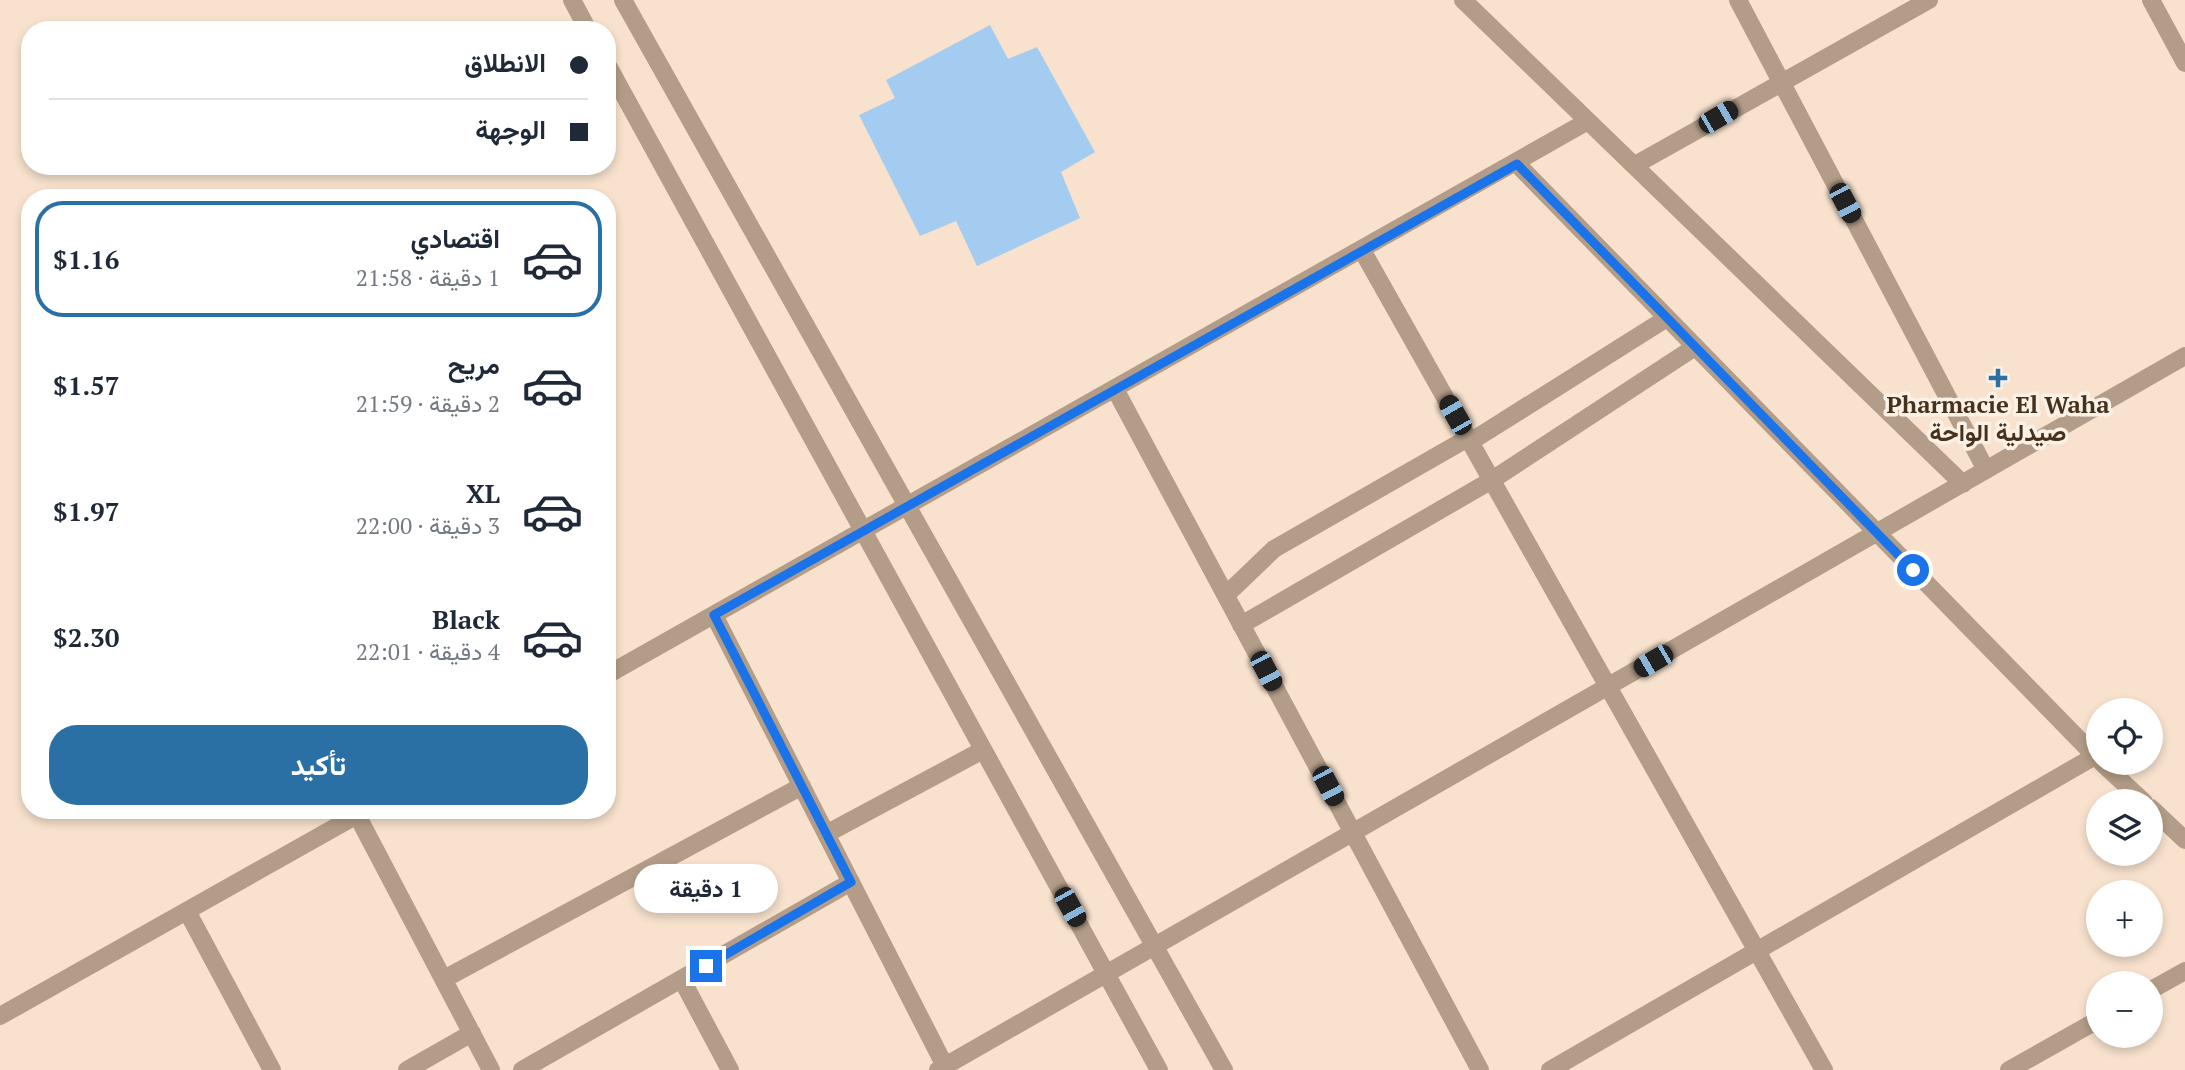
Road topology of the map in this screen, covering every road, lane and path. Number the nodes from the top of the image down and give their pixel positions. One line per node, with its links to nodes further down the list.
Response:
1 (572, 0): 7 (street)
2 (623, 0): 23 (street)
3 (1464, 0): 11 (street)
4 (1738, 0): 10 (street)
5 (1929, 0): 10 (street)
6 (2151, 0): 8 (street)
7 (583, 21)
8 (2185, 63)
9 (616, 80): 24 (street)
10 (1781, 82): 13 (street); 20 (street)
11 (1588, 121): 12 (street); 13 (street)
12 (1517, 164): 14 (street); 15 (street)
13 (1635, 165): 22 (street)
14 (1362, 250): 18 (street); 19 (street)
15 (1667, 318): 16 (street); 19 (street)
16 (1695, 346): 21 (street); 25 (street)
17 (2185, 356): 20 (street)
18 (1115, 389): 23 (street); 26 (street)
19 (1469, 440): 21 (street); 26 (street)
20 (1986, 470): 22 (street)
21 (1492, 480): 28 (street); 30 (street)
22 (1963, 484): 25 (street)
23 (907, 506): 24 (street); 45 (street)
24 (863, 531): 27 (street); 32 (street)
25 (1876, 534): 30 (street); 31 (street)
26 (1226, 595): 28 (street)
27 (714, 615): 29 (street); 35 (street)
28 (1241, 625): 40 (street)
29 (616, 670)
30 (1608, 687): 40 (street); 46 (street)
31 (2086, 747)
32 (983, 750): 41 (street); 48 (street)
33 (2086, 766): 46 (street)
34 (2115, 775): 36 (street)
35 (802, 786): 41 (street); 49 (street)
36 (2130, 789)
37 (351, 819): 44 (street)
38 (365, 819): 49 (street)
39 (2163, 819): 42 (street)
40 (1353, 832): 45 (street); 63 (street)
41 (827, 834): 43 (street)
42 (2185, 840)
43 (851, 882): 50 (street); 55 (street)
44 (187, 911): 52 (street); 56 (street)
45 (1154, 946): 48 (street); 62 (street)
46 (1757, 950): 64 (street); 65 (street)
47 (2185, 971): 51 (street)
48 (1107, 974): 55 (street); 61 (street)
49 (444, 979): 54 (street)
50 (682, 980): 59 (street); 60 (street)
51 (2163, 983)
52 (0, 1016)
53 (2086, 1027): 66 (street)
54 (472, 1033): 57 (street); 58 (street)
55 (944, 1069)
56 (272, 1070)
57 (407, 1070)
58 (491, 1070)
59 (522, 1070)
60 (730, 1070)
61 (1159, 1070)
62 (1224, 1070)
63 (1480, 1070)
64 (1550, 1070)
65 (1824, 1070)
66 (2009, 1070)

